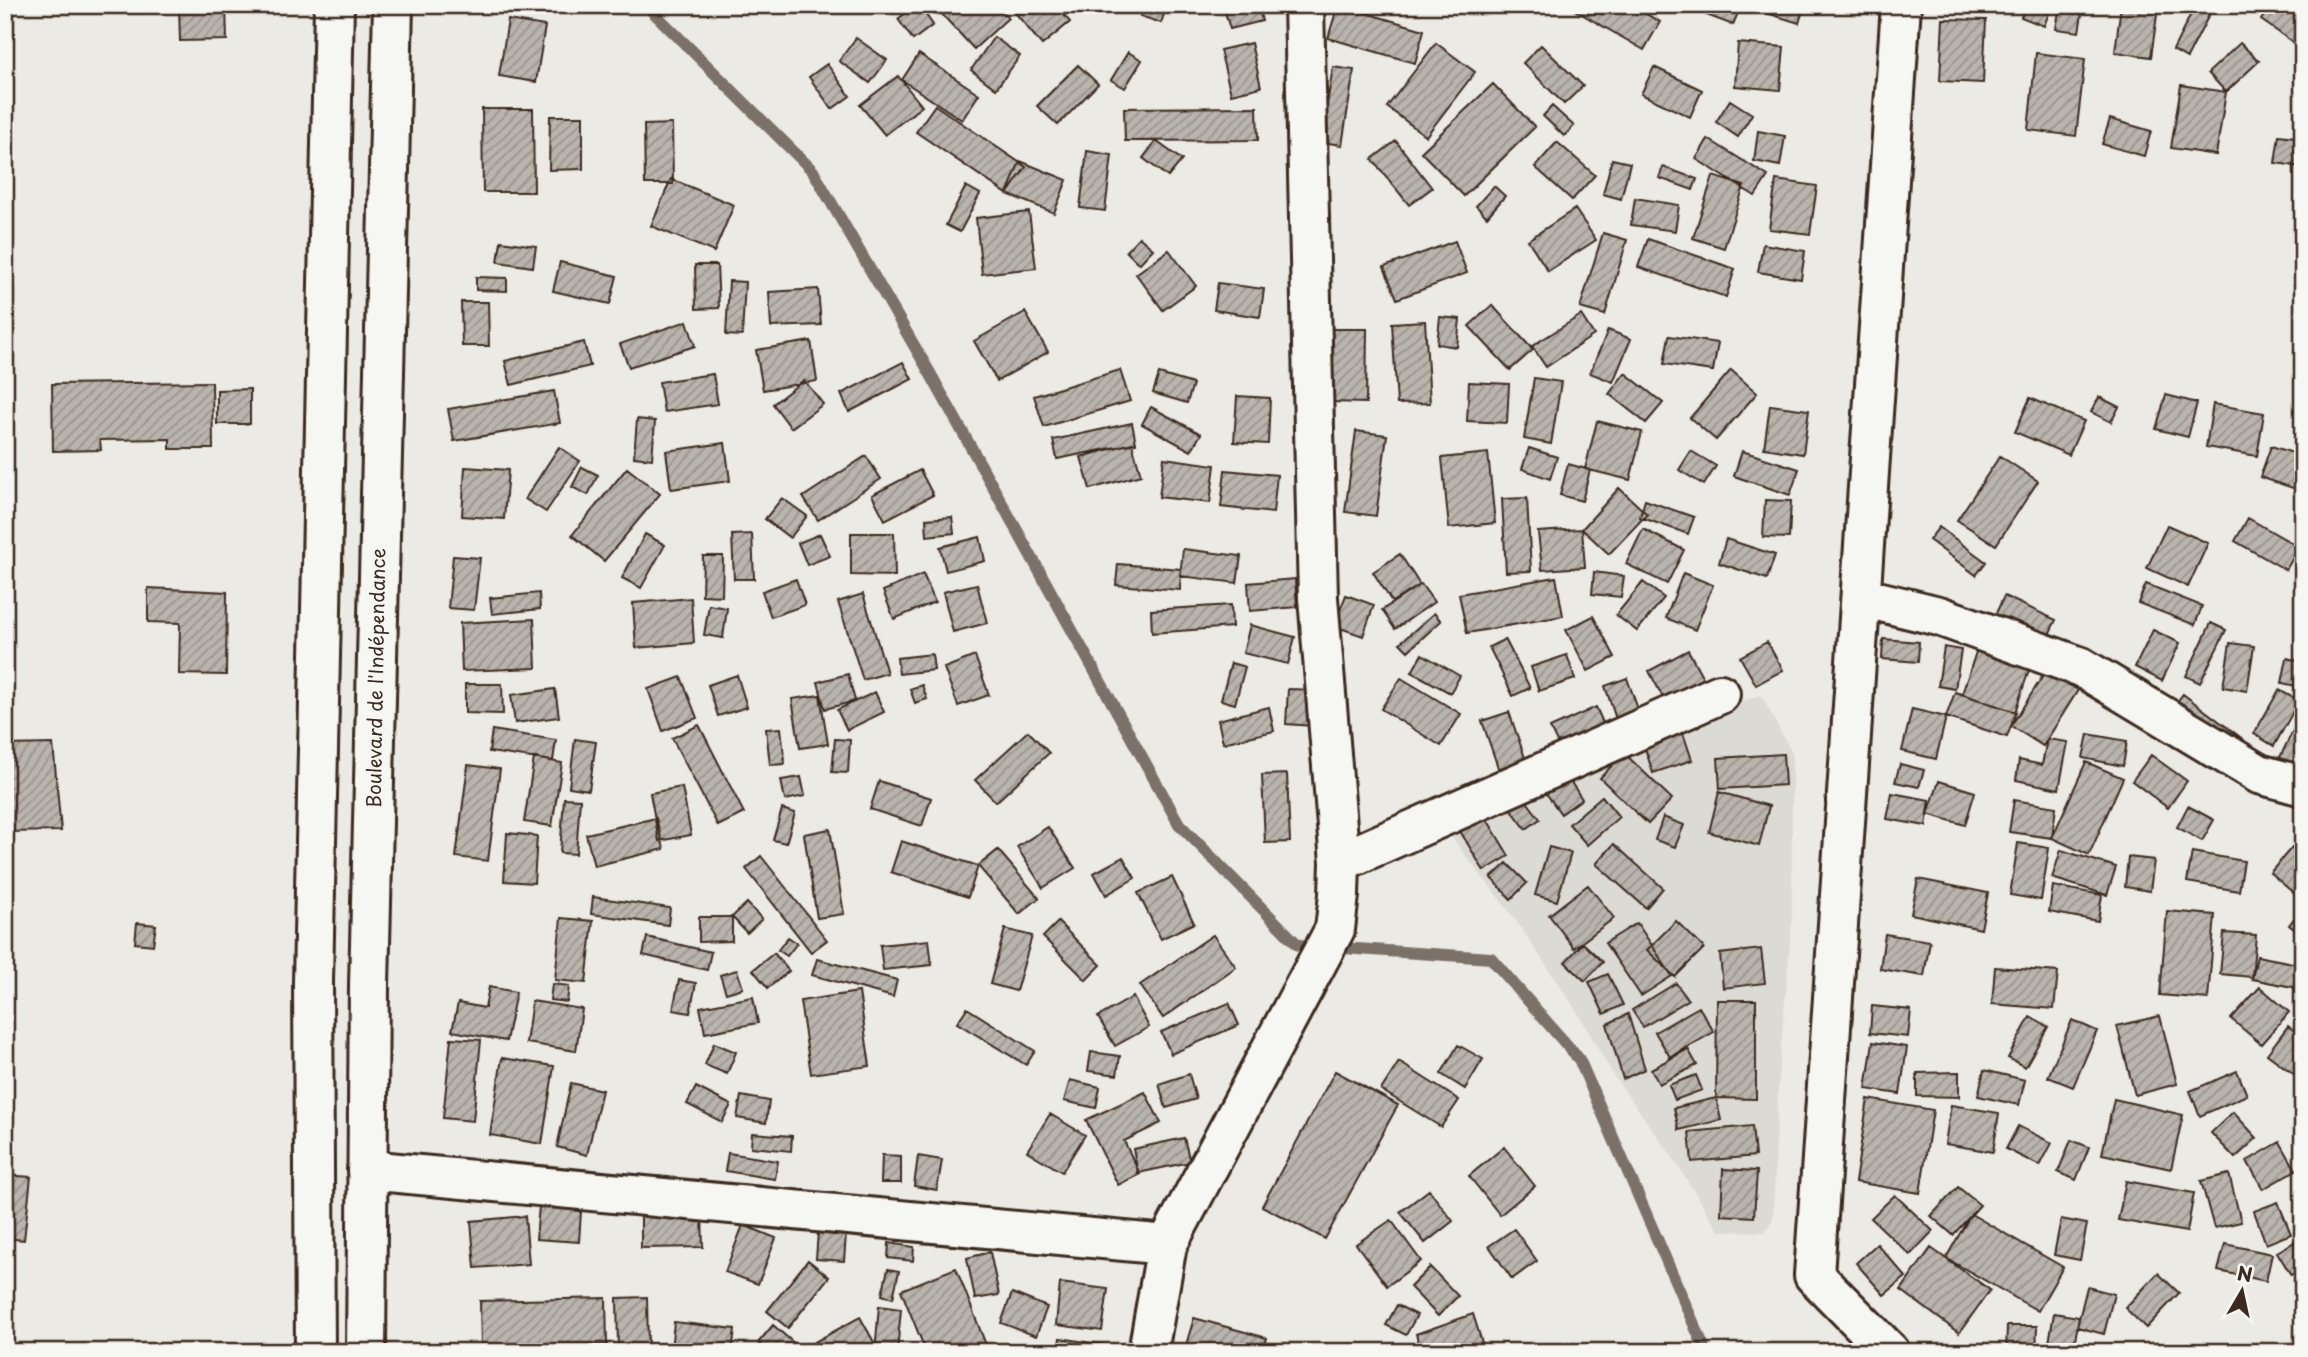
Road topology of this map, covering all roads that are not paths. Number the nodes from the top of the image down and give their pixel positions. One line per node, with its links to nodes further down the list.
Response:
1 (334, 5): 11 (street)
2 (393, 5): 9 (street, Boulevard de l'Indépendance)
3 (1304, 5): 8 (street)
4 (1901, 5): 5 (street)
5 (1861, 597): 7 (street); 14 (street)
6 (1720, 694): 8 (street)
7 (2303, 786)
8 (1340, 862): 10 (street)
9 (367, 1170): 10 (street); 12 (street, Boulevard de l'Indépendance)
10 (1167, 1245): 13 (street)
11 (315, 1352)
12 (366, 1352)
13 (1148, 1352)
14 (1890, 1352)

